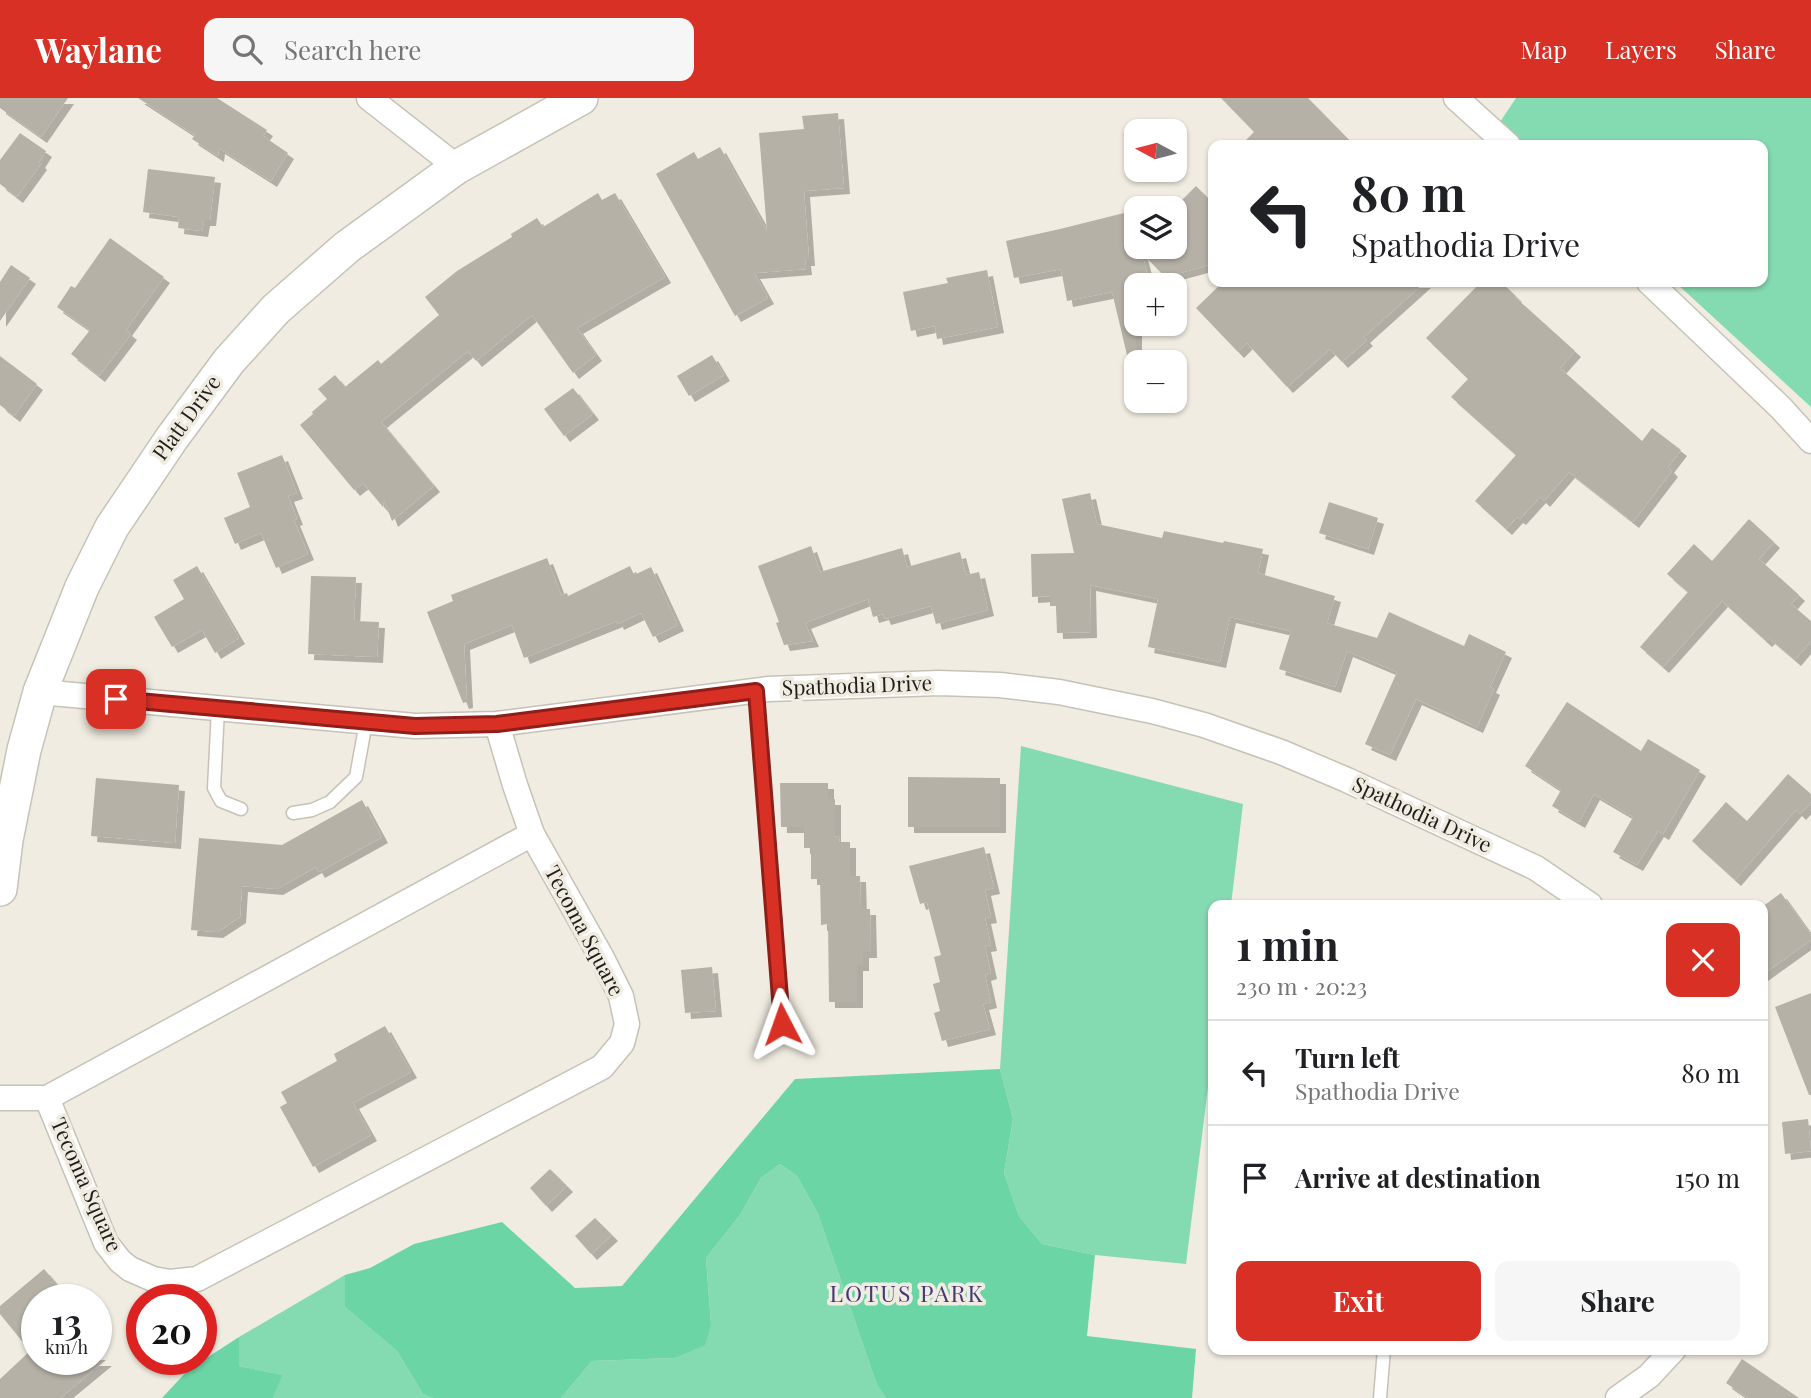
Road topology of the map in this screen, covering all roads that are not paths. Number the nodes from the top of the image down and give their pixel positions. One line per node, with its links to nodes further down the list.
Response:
1 (369, 98): 5 (street)
2 (581, 98): 5 (street, Platt Drive)
3 (1456, 98): 4 (street)
4 (1502, 140)
5 (457, 167): 9 (street, Platt Drive)
6 (1654, 287): 7 (street)
7 (1811, 441)
8 (756, 691): 12 (street, Spathodia Drive); 17 (street, Spathodia Drive); 18 (lane)
9 (40, 692): 10 (street, Spathodia Drive); 16 (street, Platt Drive)
10 (218, 709): 11 (street, Spathodia Drive); 13 (lane)
11 (366, 722): 12 (street, Spathodia Drive); 14 (lane)
12 (497, 724): 15 (street)
13 (241, 809)
14 (293, 813)
15 (532, 834): 20 (street, Tecoma Square); 20 (street, Tecoma Square)
16 (0, 889)
17 (1582, 900)
18 (782, 1024)
19 (0, 1098): 20 (street, Tecoma Square)
20 (47, 1098)
21 (1384, 1355): 23 (lane)
22 (1668, 1355): 24 (street)
23 (1380, 1398)
24 (1618, 1398)

